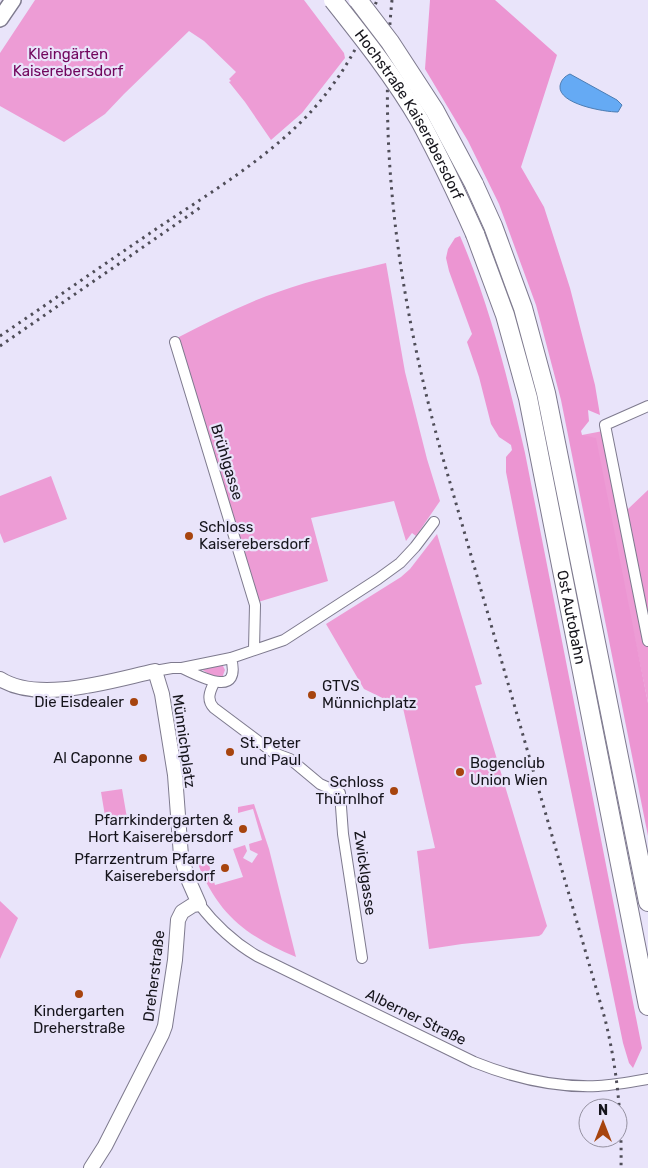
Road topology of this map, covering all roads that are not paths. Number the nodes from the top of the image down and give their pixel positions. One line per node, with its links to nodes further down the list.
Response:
1 (13, 0): 4 (main road)
2 (333, 0): 6 (highway, Hochstraße Kaiserebersdorf, bridge)
3 (358, 0): 5 (highway, Hochstraße Kaiserebersdorf, bridge)
4 (0, 19)
5 (474, 184): 18 (highway, Ost Autobahn)
6 (475, 234): 21 (highway, Ost Autobahn)
7 (175, 342): 11 (street, Brühlgasse)
8 (648, 406): 10 (street)
9 (434, 522): 11 (street)
10 (648, 641)
11 (254, 649): 12 (street)
12 (231, 658): 13 (street); 16 (street)
13 (182, 668): 14 (street); 16 (street, Münnichplatz)
14 (155, 671): 15 (street); 19 (street, Münnichplatz)
15 (0, 679)
16 (214, 683): 17 (street, Münnichplatz)
17 (340, 793): 20 (street, Zwicklgasse)
18 (648, 902)
19 (200, 904): 22 (street, Alberner Straße); 23 (street, Dreherstraße)
20 (362, 958)
21 (648, 1006)
22 (648, 1080)
23 (91, 1168)

